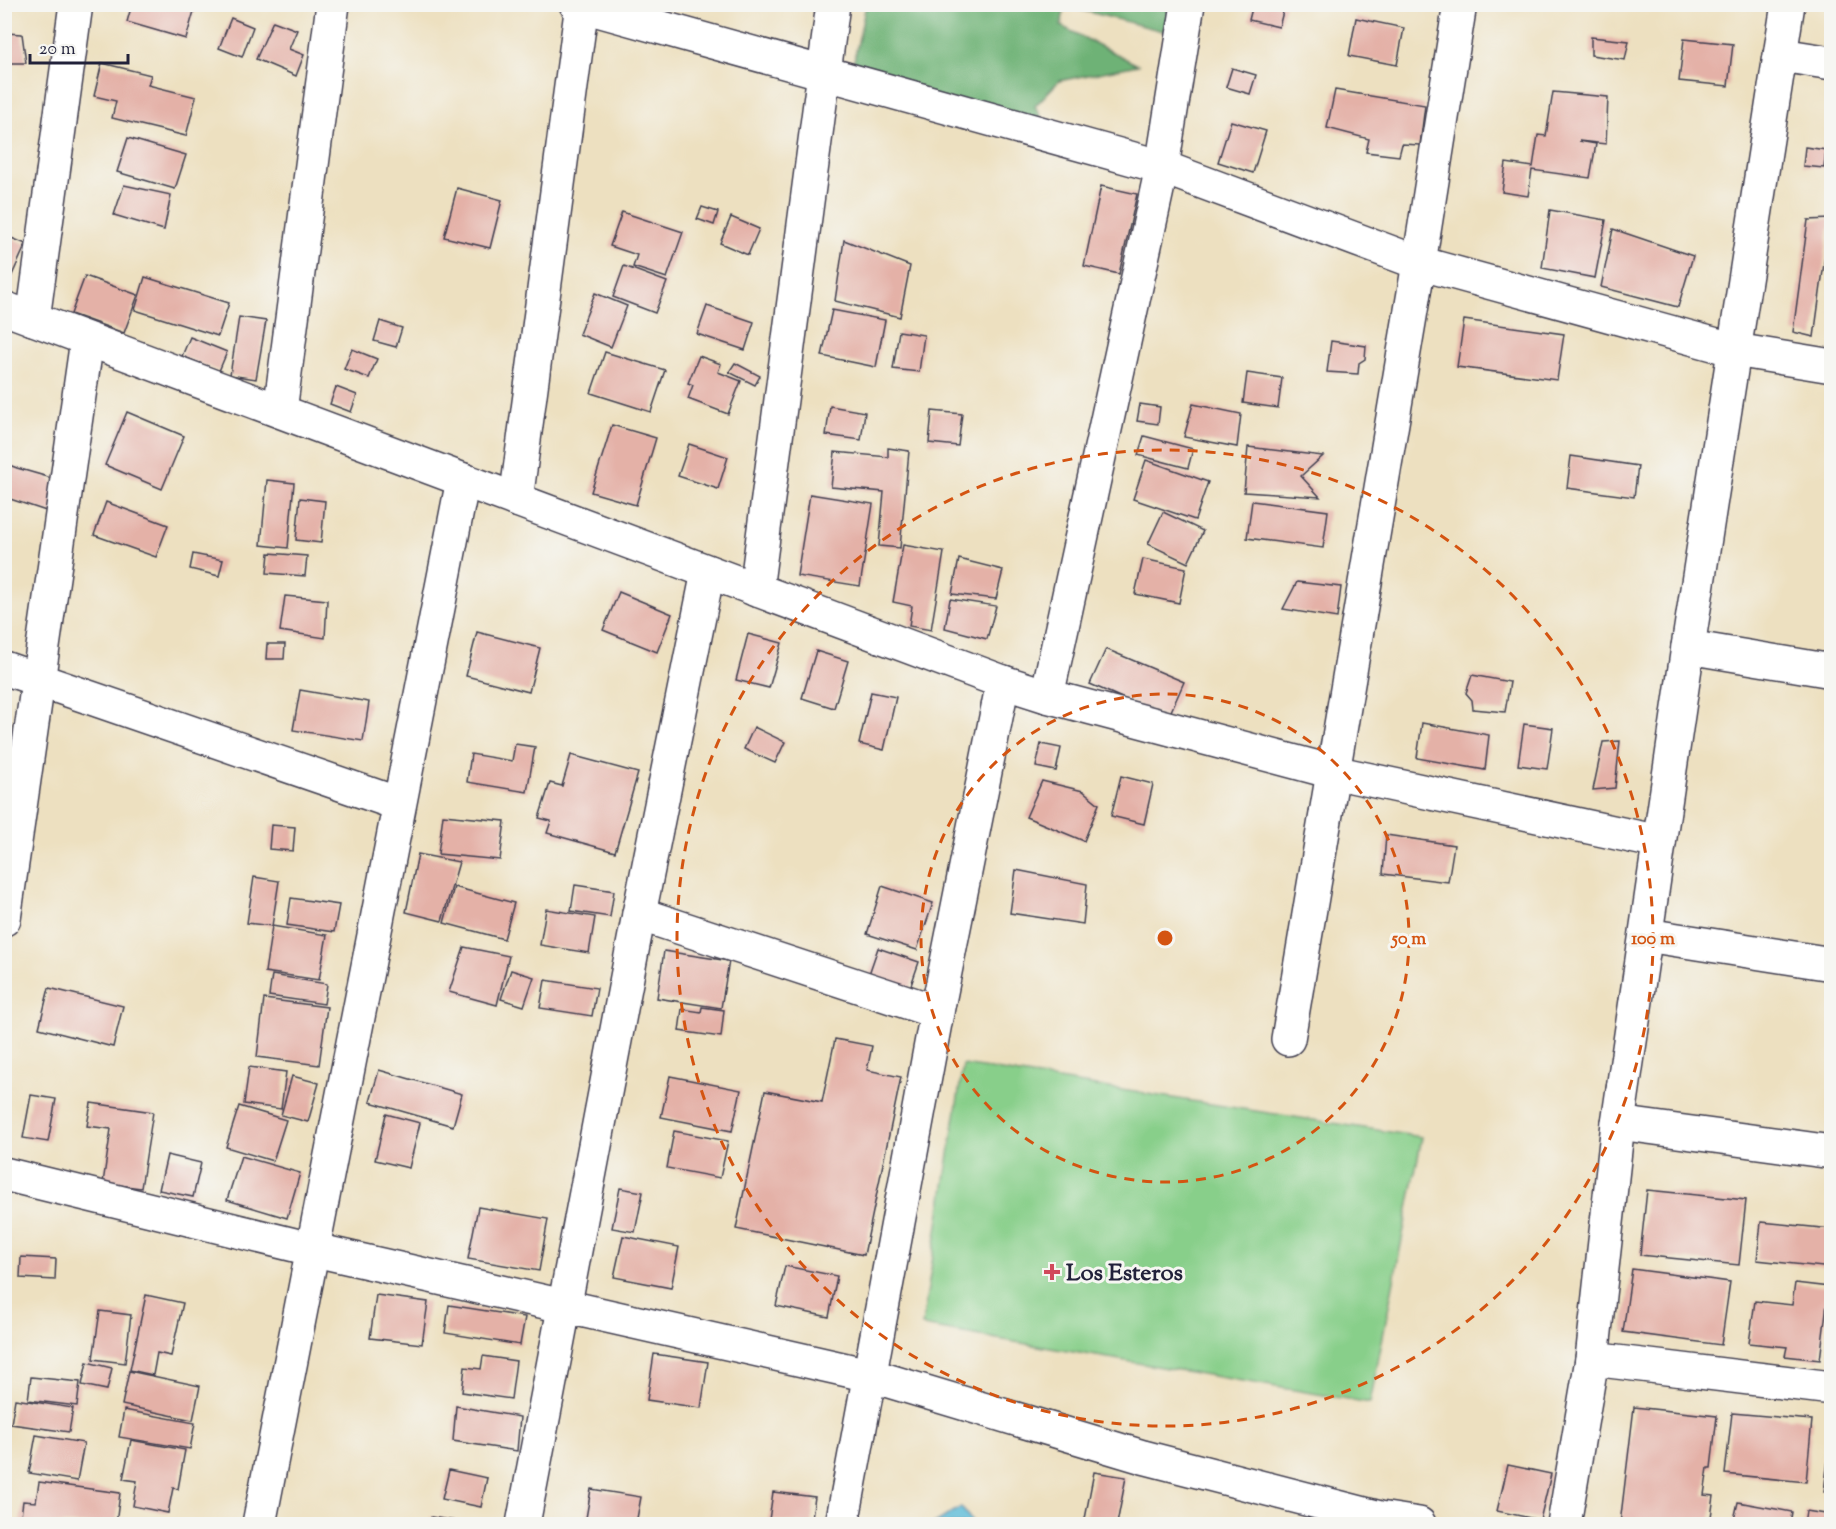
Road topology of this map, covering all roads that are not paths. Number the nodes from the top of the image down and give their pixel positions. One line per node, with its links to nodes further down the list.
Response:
1 (76, 4): 13 (street)
2 (333, 4): 17 (street)
3 (833, 4): 10 (street)
4 (1188, 4): 11 (street)
5 (1460, 4): 12 (street)
6 (1788, 4): 8 (street)
7 (580, 5): 10 (street); 19 (street)
8 (1781, 55): 9 (street); 15 (street)
9 (1832, 63)
10 (823, 74): 11 (street); 21 (street)
11 (1162, 167): 12 (street); 27 (street)
12 (1419, 263): 15 (street); 28 (street)
13 (19, 314): 14 (street)
14 (87, 340): 17 (street); 25 (street)
15 (1735, 350): 16 (street); 22 (street)
16 (1832, 366)
17 (280, 411): 18 (street)
18 (463, 480): 19 (street); 29 (street)
19 (516, 500): 20 (street)
20 (708, 572): 21 (street); 31 (street)
21 (756, 590): 26 (street)
22 (1688, 647): 24 (street); 30 (street)
23 (4, 668): 25 (street)
24 (1832, 671)
25 (40, 680): 29 (street); 32 (street)
26 (1003, 682): 27 (street); 35 (street)
27 (1047, 696): 28 (street)
28 (1333, 772): 30 (street); 36 (street)
29 (399, 804): 40 (street)
30 (1659, 842): 33 (street)
31 (639, 914): 35 (street); 41 (street)
32 (4, 919)
33 (1646, 935): 34 (street); 37 (street)
34 (1832, 964)
35 (937, 1012): 43 (street)
36 (1288, 1039)
37 (1618, 1123): 38 (street); 42 (street)
38 (1832, 1152)
39 (4, 1174): 40 (street)
40 (315, 1250): 41 (street); 46 (street)
41 (565, 1307): 43 (street); 47 (street)
42 (1592, 1359): 44 (street); 50 (street)
43 (869, 1375): 45 (street); 48 (street)
44 (1832, 1388)
45 (1380, 1521): 49 (street)
46 (259, 1524)
47 (523, 1524)
48 (842, 1524)
49 (1419, 1524)
50 (1564, 1524)

